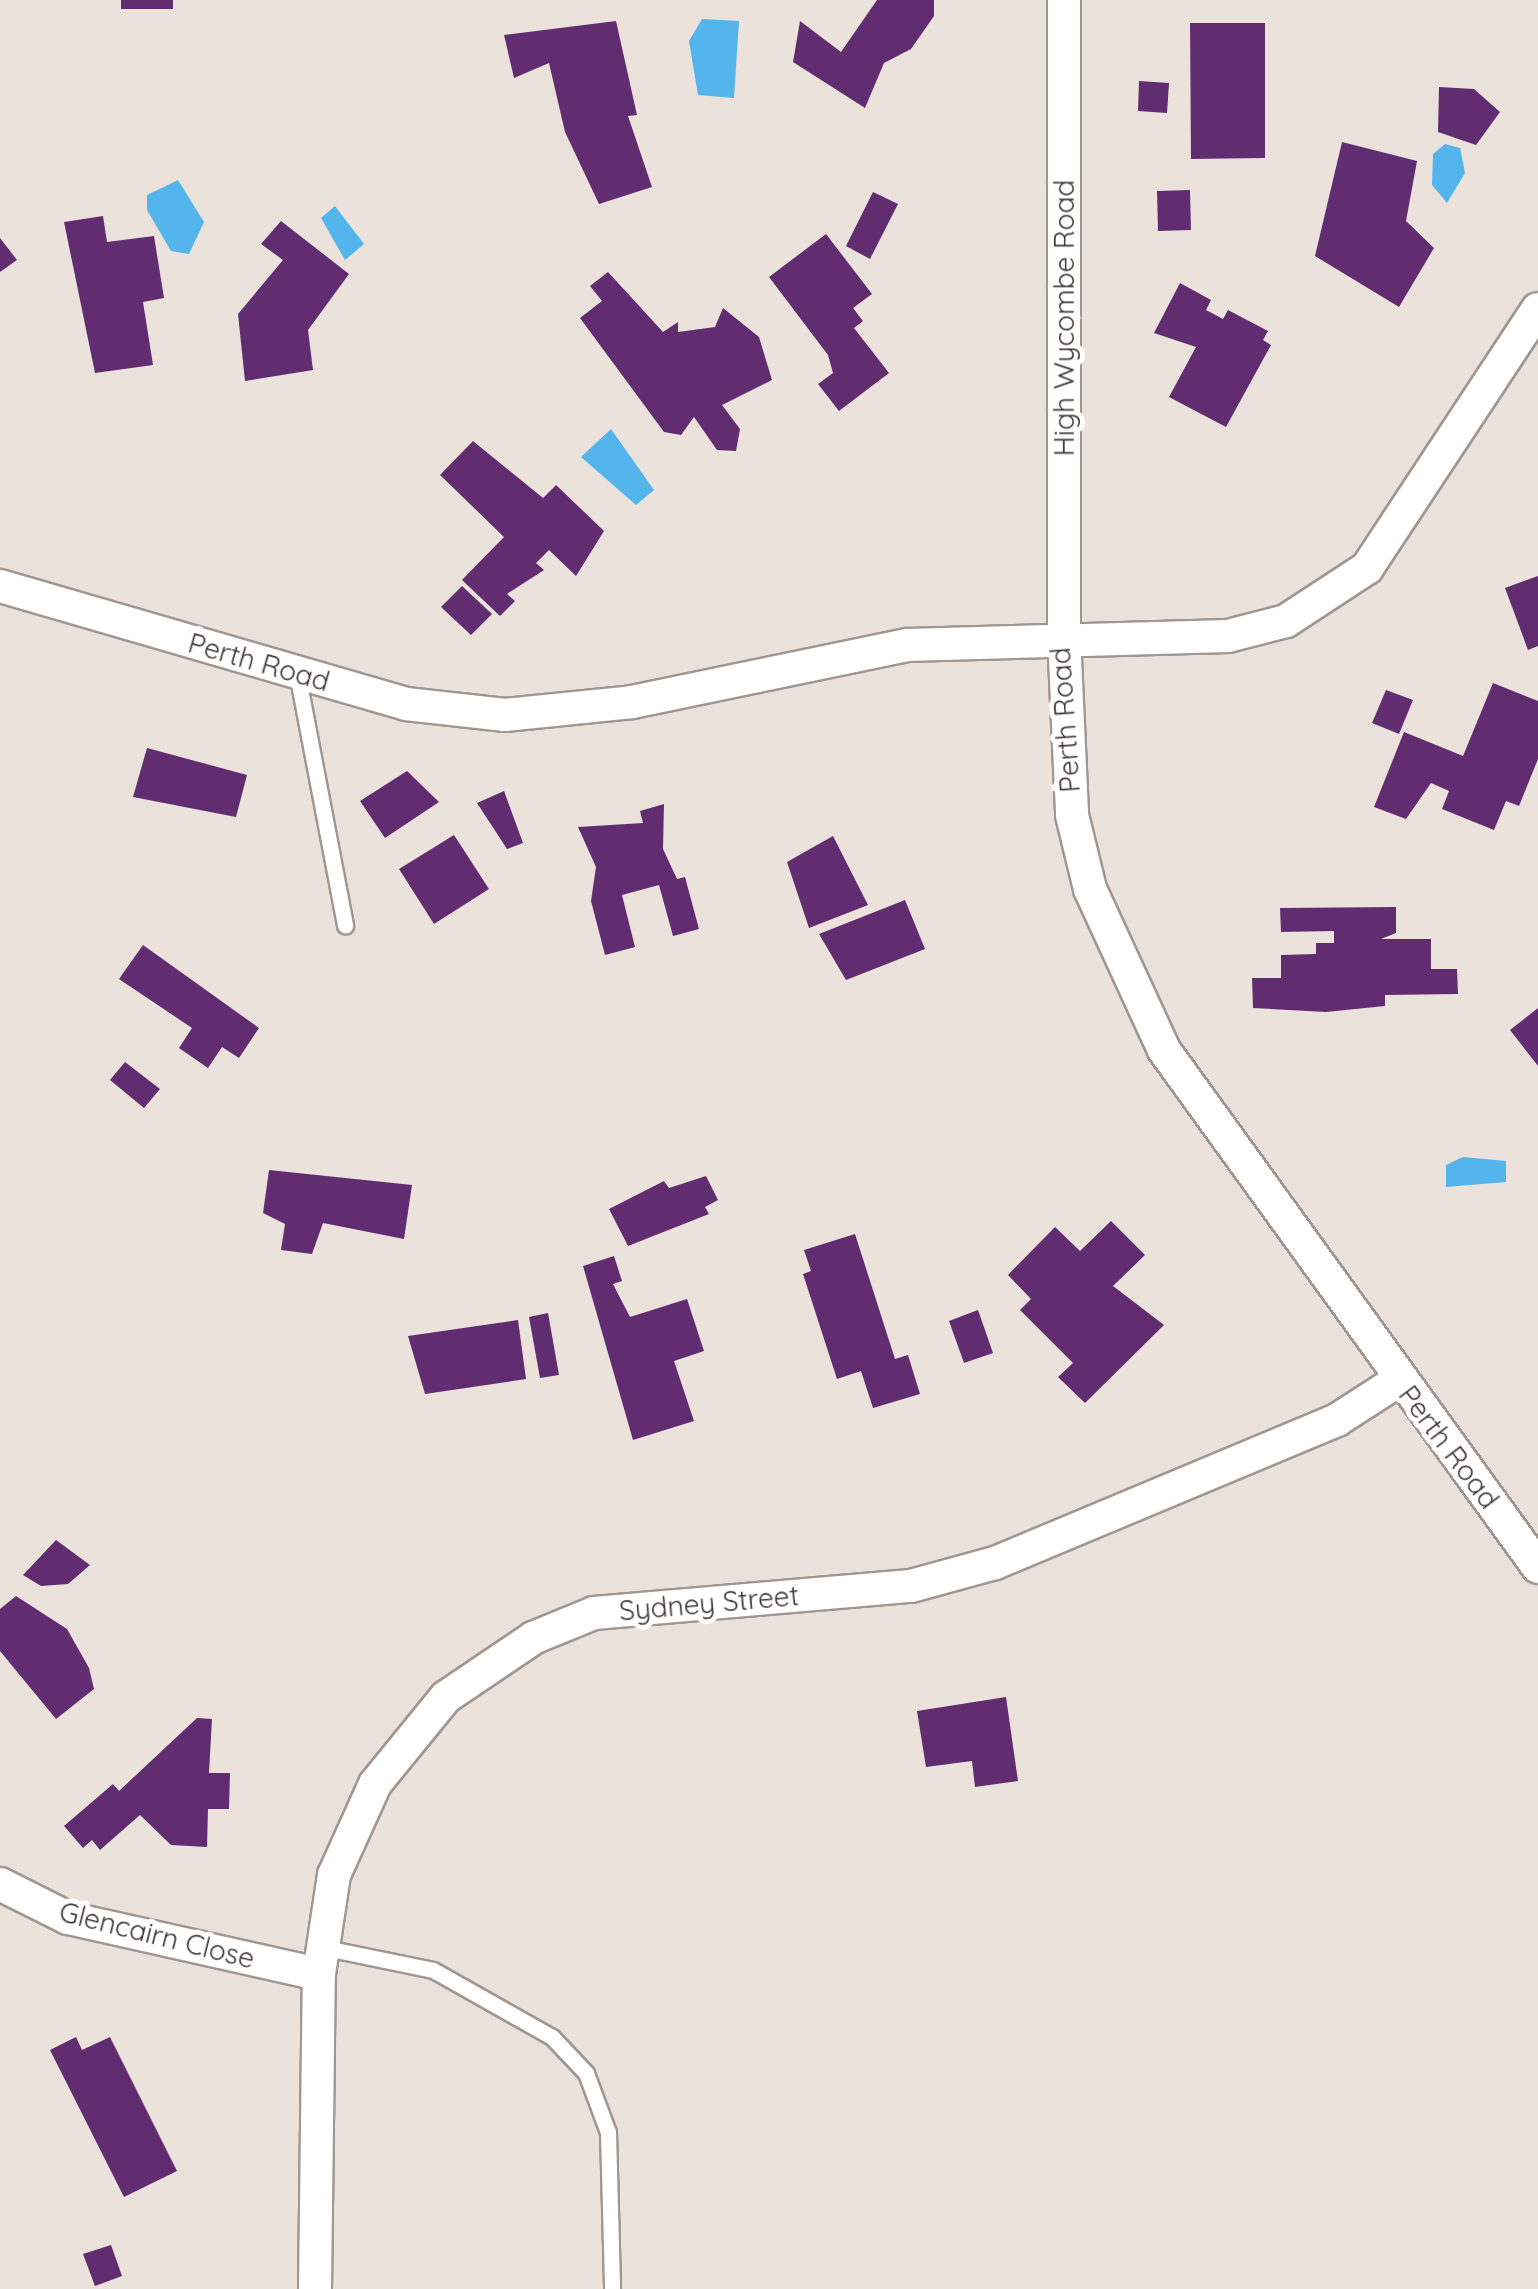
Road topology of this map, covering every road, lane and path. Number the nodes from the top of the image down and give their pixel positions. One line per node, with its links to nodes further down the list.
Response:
1 (1064, 0): 4 (street, High Wycombe Road)
2 (1538, 309): 4 (street)
3 (0, 586): 5 (street, Perth Road)
4 (1064, 636): 5 (street, Perth Road); 7 (street, Perth Road)
5 (297, 673): 6 (lane)
6 (345, 924)
7 (1399, 1380): 8 (street, Perth Road); 10 (street, Sydney Street)
8 (1538, 1567)
9 (0, 1884): 10 (street, Glencairn Close)
10 (320, 1960): 11 (street, Sydney Street); 12 (lane)
11 (315, 2289)
12 (612, 2289)

